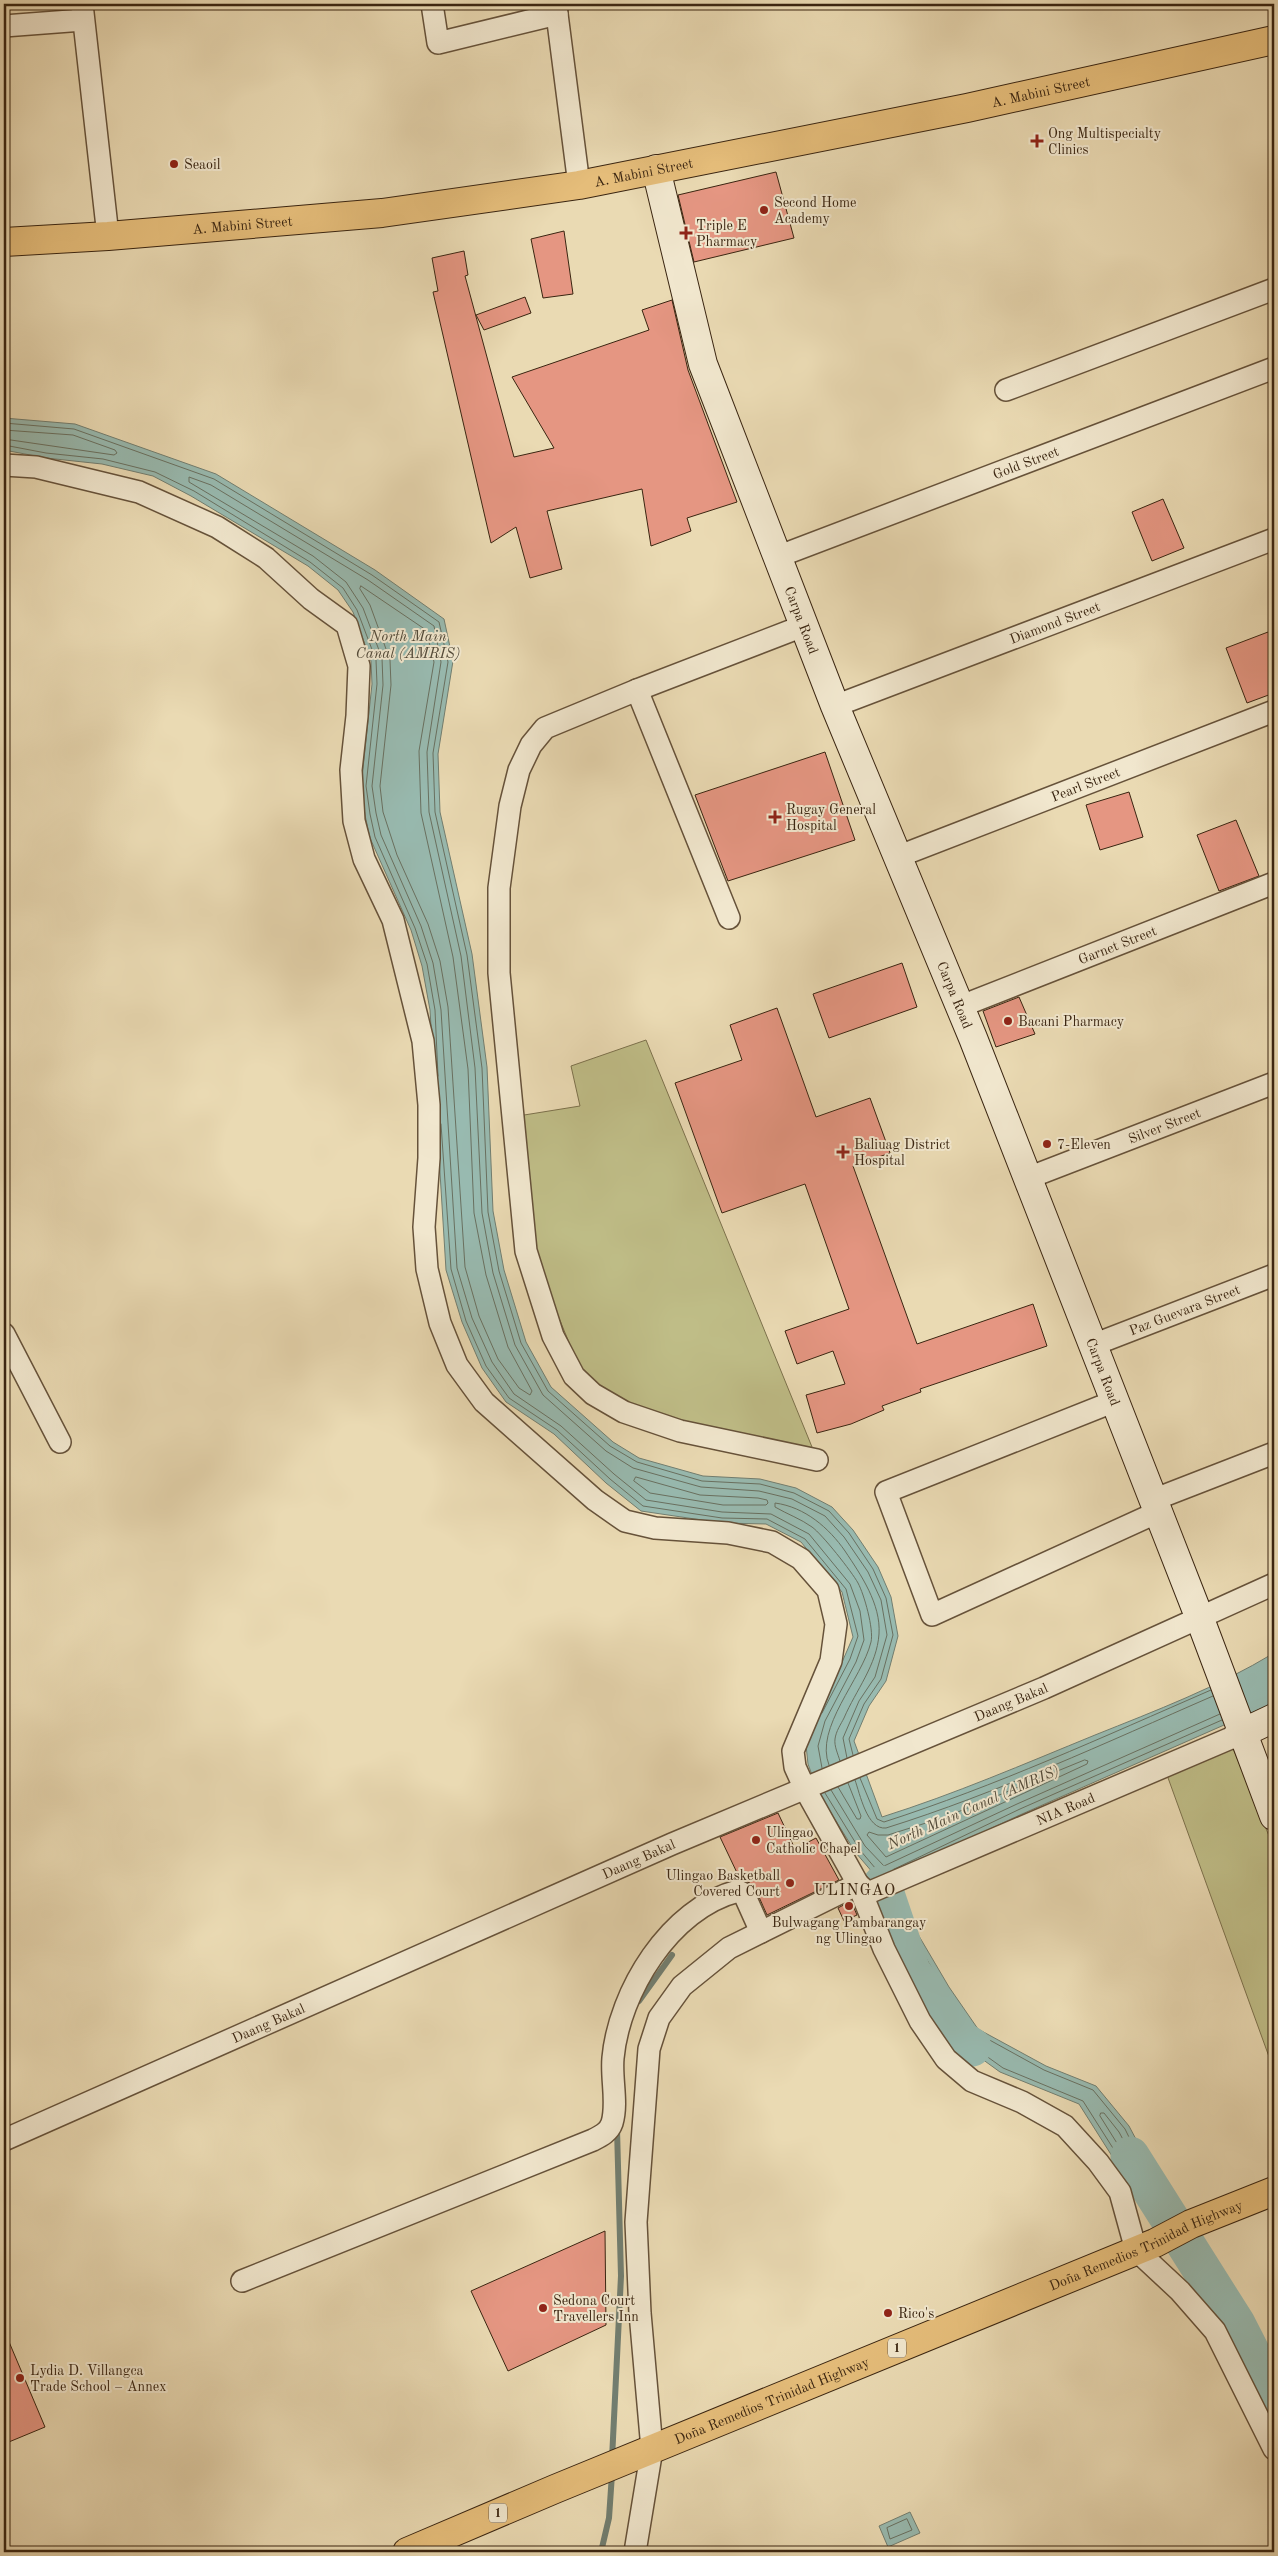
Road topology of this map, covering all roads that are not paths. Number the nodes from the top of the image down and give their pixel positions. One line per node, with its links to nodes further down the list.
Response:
1 (432, 4): 2 (street)
2 (556, 9): 7 (street)
3 (83, 12): 4 (street); 8 (street)
4 (4, 26)
5 (1274, 40): 6 (main road, A. Mabini Street)
6 (656, 169): 7 (main road, A. Mabini Street); 15 (street, Carpa Road)
7 (578, 185): 8 (main road, A. Mabini Street)
8 (108, 236): 9 (main road, A. Mabini Street)
9 (4, 242)
10 (1274, 289): 12 (street)
11 (1274, 368): 15 (street, Gold Street)
12 (1006, 390)
13 (4, 465): 38 (street)
14 (1274, 539): 18 (street, Diamond Street)
15 (777, 557): 16 (street, Carpa Road)
16 (803, 626): 17 (street); 18 (street, Carpa Road)
17 (637, 690): 22 (street); 32 (street)
18 (835, 706): 20 (street, Carpa Road)
19 (1274, 711): 20 (street, Pearl Street)
20 (897, 858): 23 (street, Carpa Road)
21 (1274, 883): 23 (street, Garnet Street)
22 (729, 918)
23 (959, 1007): 25 (street, Carpa Road)
24 (1274, 1083): 25 (street, Silver Street)
25 (1028, 1178): 28 (street, Carpa Road)
26 (1274, 1275): 28 (street, Paz Guevara Street)
27 (4, 1334): 30 (street)
28 (1093, 1345): 29 (street, Carpa Road)
29 (1115, 1401): 33 (street, Carpa Road); 33 (street)
30 (60, 1442)
31 (1274, 1453): 33 (street)
32 (817, 1460)
33 (1156, 1506): 35 (street, Carpa Road)
34 (1274, 1584): 35 (street, Daang Bakal)
35 (1200, 1619): 37 (street, Carpa Road); 38 (street, Daang Bakal)
36 (1274, 1718): 37 (street, NIA Road)
37 (1239, 1729): 39 (street, Carpa Road); 40 (street, NIA Road)
38 (812, 1786): 40 (street); 42 (street, Daang Bakal)
39 (1274, 1816)
40 (863, 1889): 41 (street, NIA Road); 44 (street)
41 (761, 1932): 45 (street); 47 (street, NIA Road)
42 (4, 2140)
43 (1274, 2191): 44 (main road, Doña Remedios Trinidad Highway / 1)
44 (1146, 2246): 46 (street); 47 (main road, Doña Remedios Trinidad Highway / 1)
45 (242, 2281)
46 (1274, 2448)
47 (645, 2452): 48 (main road, Doña Remedios Trinidad Highway / 1); 49 (street, NIA Road)
48 (408, 2552)
49 (635, 2552)

